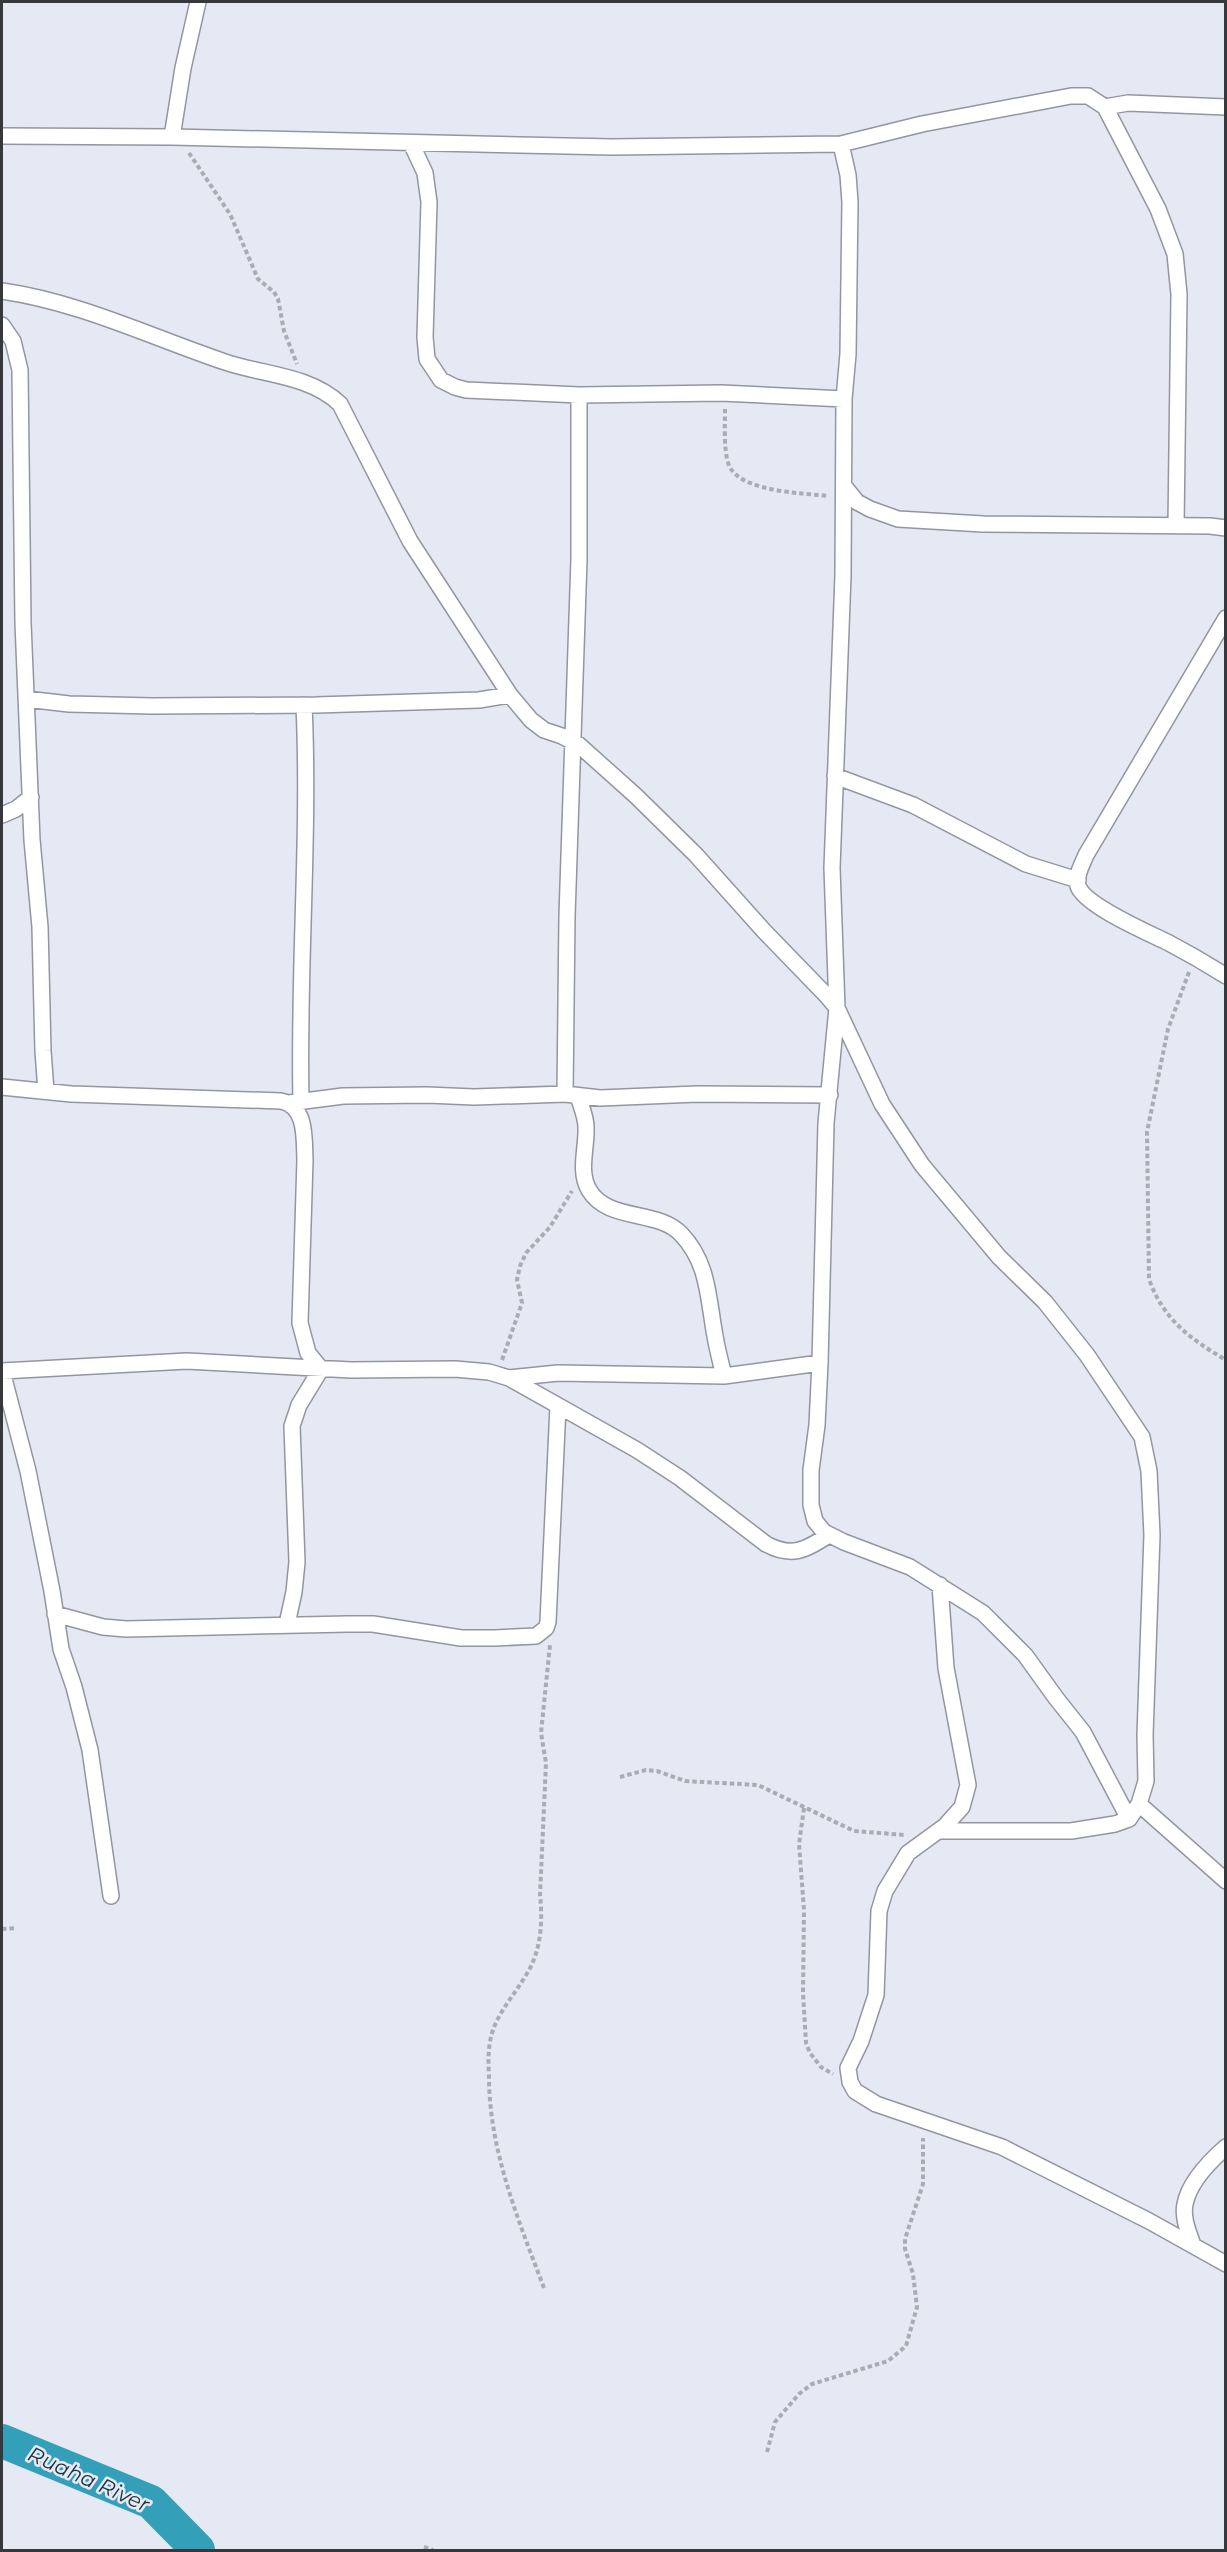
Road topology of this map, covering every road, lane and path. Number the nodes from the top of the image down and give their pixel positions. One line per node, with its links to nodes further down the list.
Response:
1 (198, 2): 5 (street)
2 (1105, 107): 3 (street); 7 (street); 15 (street)
3 (1226, 107)
4 (2, 136): 5 (street)
5 (178, 137): 6 (street); 10 (path)
6 (411, 143): 7 (street); 12 (street)
7 (841, 144): 13 (street)
8 (2, 291): 10 (street)
9 (2, 325): 19 (street)
10 (303, 382): 18 (street)
11 (726, 393): 12 (street); 13 (street); 14 (path)
12 (579, 395): 21 (street)
13 (844, 399): 14 (street)
14 (844, 492): 15 (street); 22 (street)
15 (1176, 526): 16 (street)
16 (1226, 528)
17 (1226, 618): 25 (street)
18 (510, 695): 20 (street); 21 (street)
19 (26, 699): 20 (street); 23 (street)
20 (304, 705): 33 (street)
21 (572, 741): 28 (street); 31 (street)
22 (835, 776): 25 (street); 28 (street)
23 (31, 797): 24 (street); 30 (street)
24 (2, 815)
25 (1078, 880): 26 (street)
26 (1195, 957): 27 (street); 35 (path)
27 (1226, 976)
28 (837, 1008): 32 (street); 47 (street)
29 (2, 1087): 30 (street)
30 (46, 1091): 33 (street)
31 (571, 1095): 32 (street); 33 (street); 34 (street)
32 (830, 1095): 36 (street)
33 (295, 1101): 37 (street)
34 (583, 1173): 38 (path); 39 (street)
35 (1226, 1360)
36 (820, 1363): 39 (street); 41 (street)
37 (321, 1369): 38 (street); 43 (street); 44 (street)
38 (503, 1376): 39 (street); 40 (street)
39 (724, 1376)
40 (558, 1406): 41 (street); 45 (street)
41 (829, 1535): 42 (street)
42 (940, 1585): 49 (street); 50 (street)
43 (56, 1614): 44 (street); 52 (street)
44 (287, 1624): 45 (street)
45 (546, 1628): 60 (path)
46 (620, 1777): 48 (path)
47 (1139, 1804): 49 (street); 51 (street)
48 (804, 1808): 50 (path); 55 (path)
49 (1129, 1819): 50 (street)
50 (932, 1835): 55 (street)
51 (1226, 1881)
52 (111, 1896)
53 (16, 1928): 54 (path)
54 (2, 1929)
55 (850, 2082): 56 (street)
56 (922, 2119): 58 (street); 61 (path)
57 (1226, 2147): 58 (street)
58 (1193, 2245): 59 (street)
59 (1226, 2264)
60 (544, 2288)
61 (767, 2452)
62 (424, 2547): 63 (path)
63 (433, 2550)

